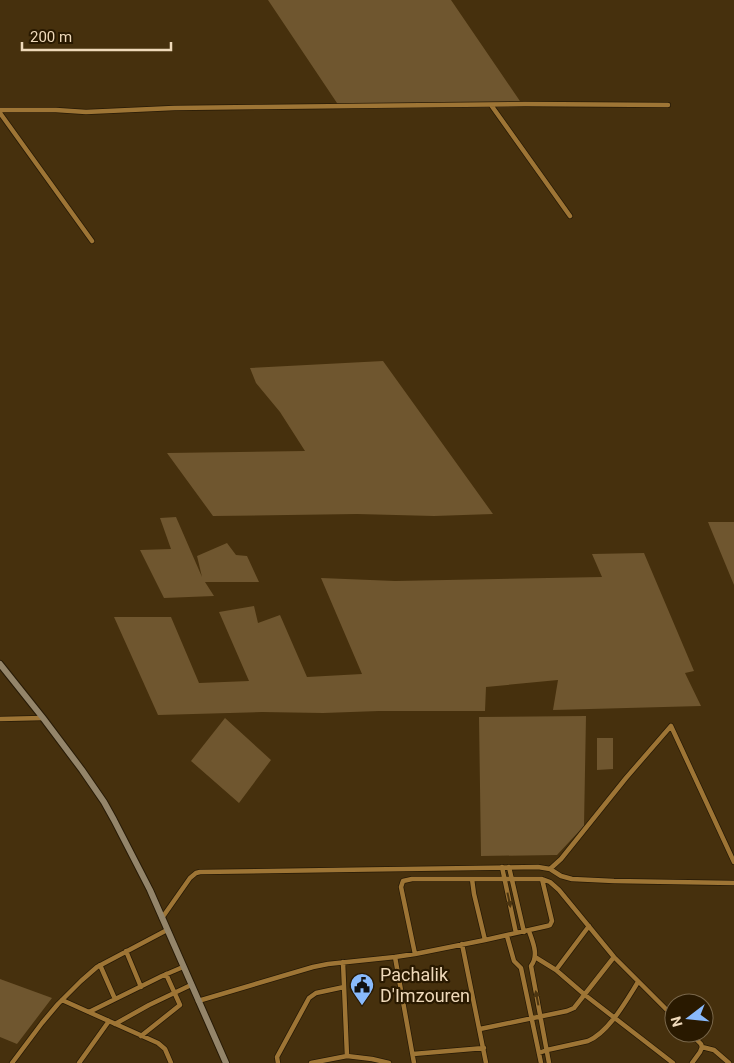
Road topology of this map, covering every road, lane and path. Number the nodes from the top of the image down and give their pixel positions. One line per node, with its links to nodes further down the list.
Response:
1 (491, 105): 2 (street); 3 (street); 4 (street)
2 (668, 105)
3 (0, 112): 5 (street)
4 (570, 216)
5 (92, 241)
6 (0, 664): 7 (main road)
7 (43, 718): 8 (street); 18 (main road)
8 (0, 719)
9 (734, 862): 12 (street)
10 (502, 867): 11 (street); 13 (street); 18 (street)
11 (509, 867): 12 (street); 14 (street)
12 (550, 869): 17 (street)
13 (504, 878): 14 (street); 15 (street); 23 (street, one-way to 23)
14 (511, 878): 16 (street); 22 (street)
15 (472, 879): 25 (street); 28 (street)
16 (542, 879): 19 (street); 21 (street)
17 (734, 883)
18 (162, 918): 20 (main road)
19 (589, 926): 31 (street); 37 (street)
20 (167, 930): 27 (street); 35 (main road)
21 (529, 931): 22 (street); 30 (street)
22 (524, 932): 23 (street)
23 (516, 934): 24 (street)
24 (507, 936): 25 (street); 36 (street)
25 (485, 940): 26 (street)
26 (462, 944): 28 (street); 55 (street)
27 (126, 951): 33 (street); 41 (street)
28 (415, 954): 29 (street)
29 (395, 957): 32 (street); 62 (street)
30 (535, 957): 34 (street); 37 (street)
31 (614, 957): 39 (street); 44 (street)
32 (344, 962): 42 (street); 47 (street)
33 (100, 965): 45 (street); 46 (street)
34 (531, 966): 36 (street); 50 (street, one-way to 34)
35 (183, 967): 38 (street); 40 (main road)
36 (521, 968): 52 (street)
37 (556, 970): 44 (street)
38 (166, 974): 41 (street); 43 (street)
39 (638, 982): 48 (street); 51 (street)
40 (192, 985): 43 (street); 47 (main road)
41 (141, 987): 46 (street)
42 (344, 987): 63 (street); 68 (street)
43 (174, 993): 54 (street); 56 (street)
44 (584, 995): 50 (street); 51 (street)
45 (62, 1000): 49 (street); 64 (street)
46 (116, 1000): 49 (street)
47 (198, 1001): 67 (main road)
48 (664, 1007)
49 (89, 1012): 53 (street)
50 (540, 1016): 52 (street); 60 (street)
51 (614, 1017): 60 (street); 75 (street)
52 (532, 1018): 55 (street); 61 (street)
53 (109, 1021): 54 (street); 65 (street)
54 (115, 1024): 56 (street)
55 (480, 1029): 59 (street)
56 (141, 1036): 66 (street)
57 (699, 1043): 58 (street)
58 (702, 1047): 76 (street); 77 (street)
59 (484, 1048): 62 (street); 72 (street)
60 (546, 1050): 61 (street); 74 (street)
61 (539, 1052): 73 (street)
62 (413, 1054): 71 (street)
63 (347, 1056): 69 (street); 70 (street)
64 (12, 1063)
65 (79, 1063)
66 (171, 1063)
67 (226, 1063)
68 (278, 1063)
69 (311, 1063)
70 (389, 1063)
71 (414, 1063)
72 (486, 1063)
73 (541, 1063)
74 (550, 1063)
75 (672, 1063)
76 (692, 1063)
77 (729, 1063)

